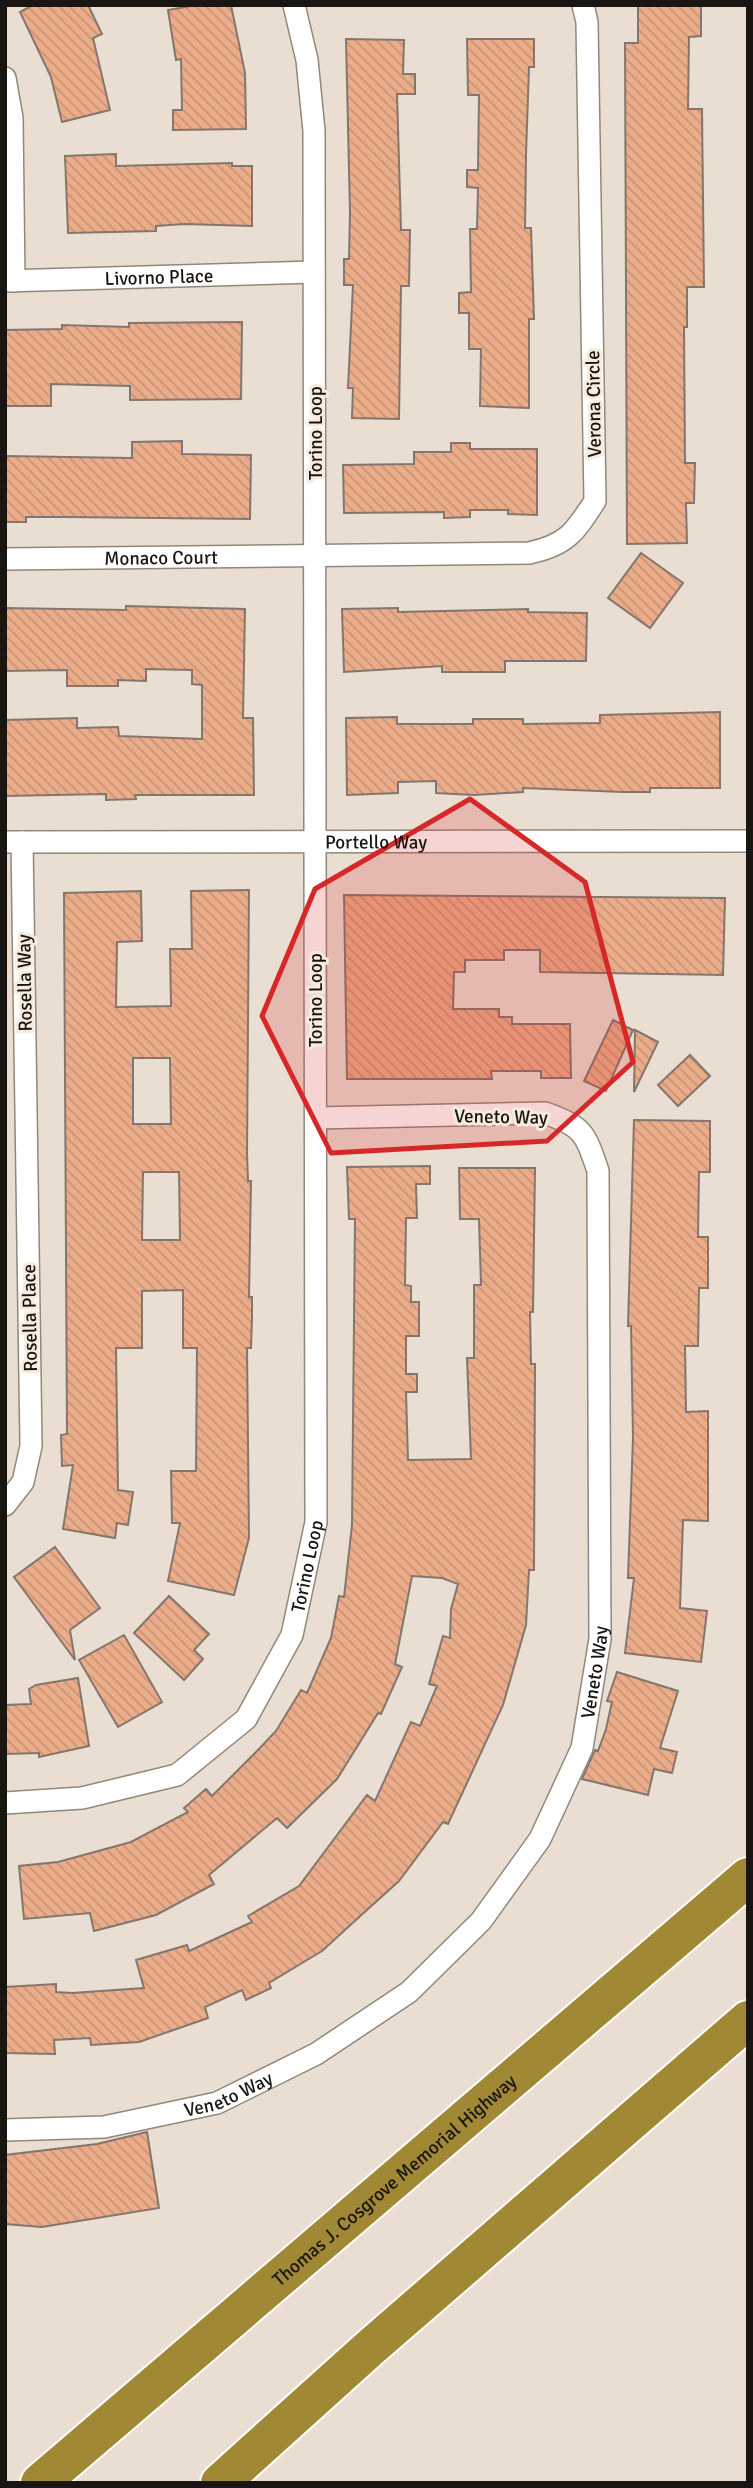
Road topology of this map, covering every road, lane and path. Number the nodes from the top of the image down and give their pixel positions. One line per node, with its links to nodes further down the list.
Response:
1 (294, 5): 4 (street, Torino Loop)
2 (583, 5): 6 (street, Verona Circle)
3 (5, 78): 5 (street)
4 (314, 272): 5 (street, Livorno Place); 6 (street, Torino Loop)
5 (10, 281)
6 (315, 555): 7 (street, Monaco Court); 8 (street, Torino Loop)
7 (5, 559)
8 (315, 841): 9 (street, Portello Way); 10 (street, Portello Way); 11 (street, Torino Loop)
9 (748, 841)
10 (14, 842): 12 (street, Rosella Way)
11 (316, 1118): 14 (street, Torino Loop); 17 (street, Veneto Way)
12 (16, 1124): 13 (street, Rosella Place)
13 (5, 1505)
14 (5, 1803)
15 (748, 1877): 18 (highway, Thomas J. Cosgrove Memorial Highway)
16 (748, 2020): 19 (highway)
17 (5, 2130)
18 (40, 2483)
19 (220, 2483)

